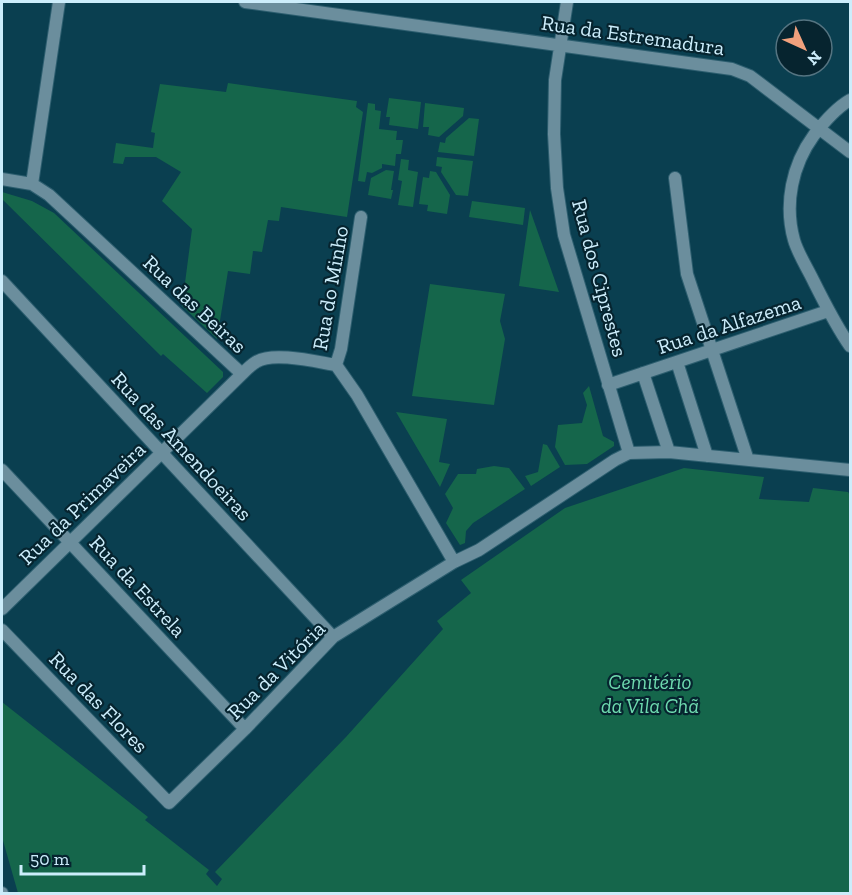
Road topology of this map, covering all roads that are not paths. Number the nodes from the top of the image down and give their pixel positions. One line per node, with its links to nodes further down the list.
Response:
1 (59, 2): 10 (street)
2 (245, 2): 4 (street, Rua da Estremadura)
3 (567, 2): 4 (street, Rua dos Ciprestes)
4 (560, 45): 6 (street, Rua da Estremadura); 20 (street, Rua dos Ciprestes)
5 (850, 100): 6 (street)
6 (820, 128): 7 (street, Rua da Estremadura); 13 (street)
7 (850, 152)
8 (675, 178): 15 (street)
9 (2, 179): 10 (street, Rua das Beiras)
10 (32, 184): 19 (street, Rua das Beiras)
11 (361, 218): 17 (street, Rua do Minho)
12 (2, 281): 22 (street, Rua das Amendoeiras)
13 (828, 311): 14 (street); 15 (street, Rua da Alfazema)
14 (850, 346)
15 (712, 351): 16 (street, Rua da Alfazema); 25 (street)
16 (677, 362): 18 (street, Rua da Alfazema); 24 (street)
17 (336, 364): 19 (street, Rua das Beiras); 29 (street)
18 (643, 373): 20 (street, Rua da Alfazema); 21 (street)
19 (242, 374): 22 (street, Rua da Primaveira)
20 (608, 385): 23 (street, Rua dos Ciprestes)
21 (669, 452): 23 (street); 24 (street)
22 (162, 453): 28 (street, Rua da Primaveira); 32 (street, Rua das Amendoeiras)
23 (629, 453): 29 (street, Rua da Vitória)
24 (707, 456): 25 (street)
25 (748, 460): 27 (street)
26 (2, 470): 28 (street, Rua da Estrela)
27 (850, 470)
28 (70, 542): 30 (street, Rua da Primaveira); 33 (street, Rua da Estrela)
29 (454, 562): 32 (street, Rua da Vitória)
30 (2, 609)
31 (2, 630): 34 (street, Rua das Flores)
32 (333, 637): 33 (street, Rua da Vitória)
33 (245, 729): 34 (street, Rua da Vitória)
34 (169, 802)

